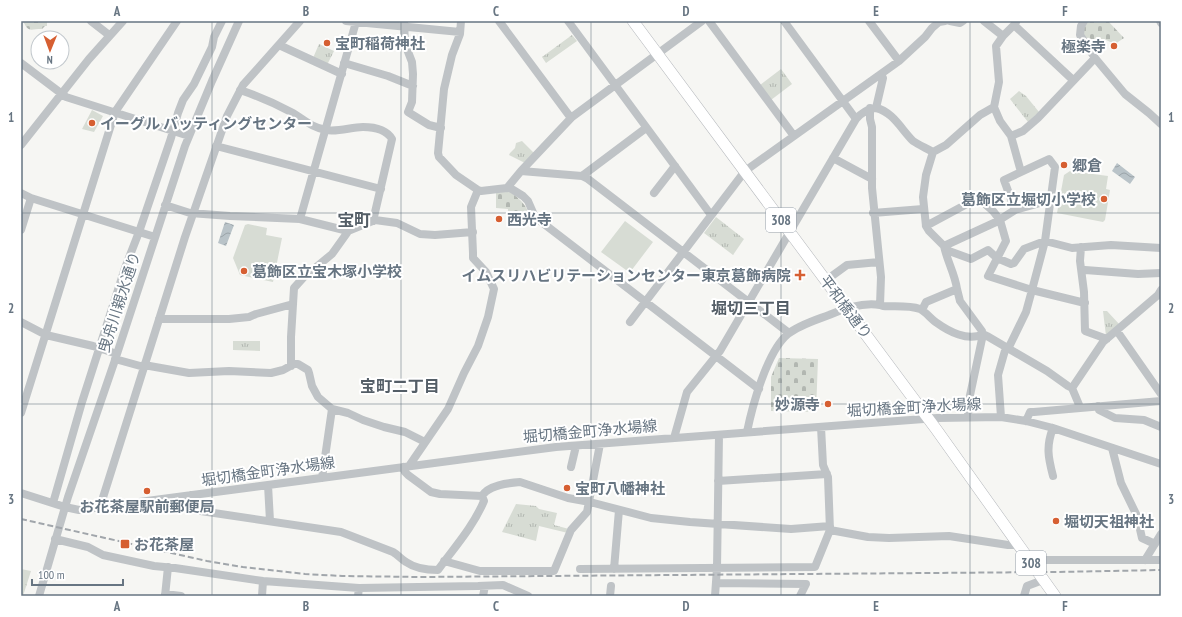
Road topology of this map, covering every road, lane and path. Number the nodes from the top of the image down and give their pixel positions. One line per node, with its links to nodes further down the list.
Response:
1 (91, 21): 25 (street)
2 (123, 21): 25 (street)
3 (177, 21): 43 (street)
4 (222, 21): 50 (street)
5 (239, 21): 51 (street, 曳舟川親水通り)
6 (300, 21): 27 (street)
7 (346, 21): 21 (street)
8 (461, 21): 24 (street)
9 (499, 21): 44 (street)
10 (568, 21): 36 (street)
11 (633, 21): 28 (main road, 平和橋通り / 308)
12 (702, 21): 28 (street)
13 (709, 21): 52 (street)
14 (784, 21): 40 (street)
15 (869, 21): 30 (street)
16 (945, 21): 30 (street)
17 (950, 21): 18 (street)
18 (963, 21)
19 (984, 21): 26 (street)
20 (1084, 21): 29 (street)
21 (356, 22): 22 (street); 32 (street)
22 (404, 23): 24 (street); 37 (street)
23 (1015, 23): 26 (street); 35 (street)
24 (460, 32): 48 (street)
25 (109, 36): 39 (street)
26 (1003, 36): 42 (street)
27 (279, 45): 33 (street); 38 (street)
28 (658, 54): 36 (street); 61 (main road, 平和橋通り / 308)
29 (1095, 58): 35 (street); 46 (street)
30 (899, 61): 34 (street)
31 (21, 63): 39 (street)
32 (344, 63): 33 (street); 37 (street)
33 (342, 74): 47 (street)
34 (881, 74): 40 (street); 41 (street)
35 (1073, 80): 53 (street)
36 (615, 85): 44 (street); 49 (street)
37 (412, 86): 48 (street)
38 (242, 88): 47 (street); 55 (street)
39 (61, 94): 43 (street); 54 (street)
40 (843, 100): 45 (street); 52 (street)
41 (873, 108): 45 (street); 56 (street); 64 (street)
42 (994, 108): 53 (street); 56 (street)
43 (115, 112): 50 (street); 77 (street)
44 (571, 118): 60 (street)
45 (856, 119): 57 (street)
46 (1161, 124)
47 (326, 127): 59 (street); 66 (street)
48 (441, 128): 67 (street)
49 (646, 128): 58 (street); 63 (street)
50 (173, 131): 51 (street); 85 (street)
51 (189, 136): 72 (street, 曳舟川親水通り)
52 (794, 136): 61 (street)
53 (1011, 136): 62 (street)
54 (21, 145)
55 (216, 146): 59 (street); 75 (street)
56 (932, 152): 73 (street)
57 (833, 158): 64 (street); 87 (street)
58 (675, 166): 69 (street); 78 (street)
59 (314, 171): 66 (street); 79 (street)
60 (521, 171): 63 (street); 65 (street)
61 (745, 171): 78 (street); 87 (main road, 平和橋通り / 308)
62 (1021, 172): 71 (street); 74 (street)
63 (582, 176): 93 (street)
64 (872, 179): 76 (street)
65 (507, 188): 67 (street); 103 (street)
66 (381, 189): 81 (street)
67 (478, 190): 86 (street)
68 (21, 193): 70 (street)
69 (654, 193)
70 (31, 198): 77 (street); 83 (street)
71 (1051, 200): 74 (street); 89 (street)
72 (165, 205): 75 (street); 88 (street, 曳舟川親水通り)
73 (923, 209): 76 (street); 82 (street)
74 (1015, 210): 80 (street)
75 (194, 213): 79 (street); 110 (street)
76 (874, 213): 95 (street)
77 (83, 214): 85 (street); 115 (street)
78 (711, 215): 93 (street)
79 (300, 219): 84 (street)
80 (1000, 220): 82 (street); 90 (street); 94 (street)
81 (373, 221): 84 (street); 86 (street)
82 (926, 226): 90 (street)
83 (21, 230)
84 (348, 231): 106 (street)
85 (140, 232): 88 (street); 118 (street)
86 (473, 232): 142 (street)
87 (790, 232): 98 (main road, 平和橋通り / 308); 104 (street)
88 (155, 237): 121 (street, 曳舟川親水通り)
89 (1045, 241): 91 (street); 94 (street); 100 (street)
90 (944, 246): 94 (street); 99 (street)
91 (1081, 247): 92 (street); 96 (street)
92 (1161, 248)
93 (683, 252): 103 (street); 104 (street)
94 (997, 258): 100 (street)
95 (879, 262): 98 (street); 107 (street)
96 (1082, 271): 97 (street); 105 (street)
97 (1161, 273)
98 (825, 281): 108 (main road, 平和橋通り / 308)
99 (957, 290): 109 (street); 116 (street)
100 (1032, 290): 105 (street); 119 (street)
101 (1161, 290): 102 (street)
102 (1158, 299): 113 (street)
103 (645, 301): 112 (street); 120 (street)
104 (748, 302): 114 (street); 120 (street)
105 (1085, 303): 117 (street)
106 (293, 304): 110 (street); 123 (street)
107 (880, 305): 108 (street); 109 (street)
108 (846, 308): 114 (street); 133 (main road, 平和橋通り / 308)
109 (922, 310): 116 (street)
110 (159, 319): 122 (street)
111 (21, 322): 115 (street)
112 (630, 322)
113 (1117, 331): 117 (street); 126 (street)
114 (789, 333): 125 (street)
115 (46, 334): 118 (street); 131 (street)
116 (982, 334): 119 (street); 134 (street)
117 (1106, 339): 124 (street)
118 (99, 348): 121 (street); 158 (street)
119 (1007, 348): 124 (street); 132 (street)
120 (716, 355): 125 (street); 141 (street)
121 (116, 356): 122 (street); 159 (street, 曳舟川親水通り)
122 (144, 366): 123 (street); 160 (street)
123 (291, 366): 130 (street)
124 (1072, 388): 129 (street)
125 (759, 389): 139 (street)
126 (1161, 394)
127 (1161, 401): 128 (street)
128 (1098, 406): 129 (street); 137 (street)
129 (1080, 407): 135 (street)
130 (332, 408): 142 (street); 151 (street)
131 (21, 413)
132 (1001, 417): 134 (street, 堀切橋金町浄水場線); 135 (street, 堀切橋金町浄水場線)
133 (928, 418): 134 (street, 堀切橋金町浄水場線); 136 (street, 堀切橋金町浄水場線); 168 (main road, 平和橋通り / 308)
134 (968, 418)
135 (1026, 420): 138 (street, 堀切橋金町浄水場線)
136 (821, 427): 139 (street, 堀切橋金町浄水場線); 149 (street)
137 (1161, 427)
138 (1053, 428): 145 (street, 堀切橋金町浄水場線); 150 (street)
139 (747, 432): 140 (street, 堀切橋金町浄水場線)
140 (719, 435): 141 (street, 堀切橋金町浄水場線); 152 (street)
141 (674, 438): 143 (street, 堀切橋金町浄水場線)
142 (425, 442): 147 (street)
143 (600, 444): 144 (street, 堀切橋金町浄水場線); 157 (street)
144 (576, 446): 147 (street, 堀切橋金町浄水場線); 148 (street)
145 (1112, 448): 146 (street, 堀切橋金町浄水場線); 167 (street)
146 (1161, 464)
147 (406, 466): 151 (street, 堀切橋金町浄水場線); 156 (street)
148 (571, 467)
149 (827, 474): 152 (street); 164 (street)
150 (1053, 476)
151 (322, 478): 153 (street, 堀切橋金町浄水場線)
152 (718, 482): 163 (street)
153 (268, 485): 155 (street, 堀切橋金町浄水場線); 162 (street)
154 (21, 493): 158 (street, 堀切橋金町浄水場線)
155 (191, 495): 160 (street, 堀切橋金町浄水場線); 162 (street)
156 (482, 496): 157 (street); 172 (street)
157 (590, 502): 161 (street); 172 (street)
158 (53, 504): 159 (street, 堀切橋金町浄水場線)
159 (65, 507): 160 (street, 堀切橋金町浄水場線); 166 (street, 曳舟川親水通り)
160 (100, 507)
161 (619, 510): 163 (street); 176 (street)
162 (270, 521): 172 (street)
163 (718, 524): 164 (street); 174 (street)
164 (830, 528): 168 (street); 174 (street)
165 (1161, 534): 167 (street)
166 (55, 539): 173 (street); 185 (street, 曳舟川親水通り)
167 (1155, 544): 170 (street)
168 (1019, 545): 169 (main road, 平和橋通り / 308)
169 (1029, 560): 170 (street); 177 (main road, 平和橋通り / 308)
170 (1145, 560): 171 (street)
171 (1161, 560)
172 (444, 561)
173 (168, 568): 178 (street); 184 (street)
174 (717, 568): 176 (street); 179 (street)
175 (580, 569): 176 (street)
176 (614, 569)
177 (1043, 580): 194 (street); 195 (main road, 平和橋通り / 308)
178 (263, 581): 183 (street); 187 (street)
179 (716, 583): 192 (street); 193 (street)
180 (485, 586): 182 (street); 189 (street); 190 (street)
181 (611, 586): 191 (street)
182 (432, 587): 183 (street); 188 (street)
183 (358, 592)
184 (165, 595): 186 (street)
185 (39, 596)
186 (181, 596)
187 (262, 596)
188 (428, 596)
189 (483, 596)
190 (528, 596)
191 (610, 596)
192 (715, 596)
193 (800, 596)
194 (1024, 596)
195 (1055, 596)

